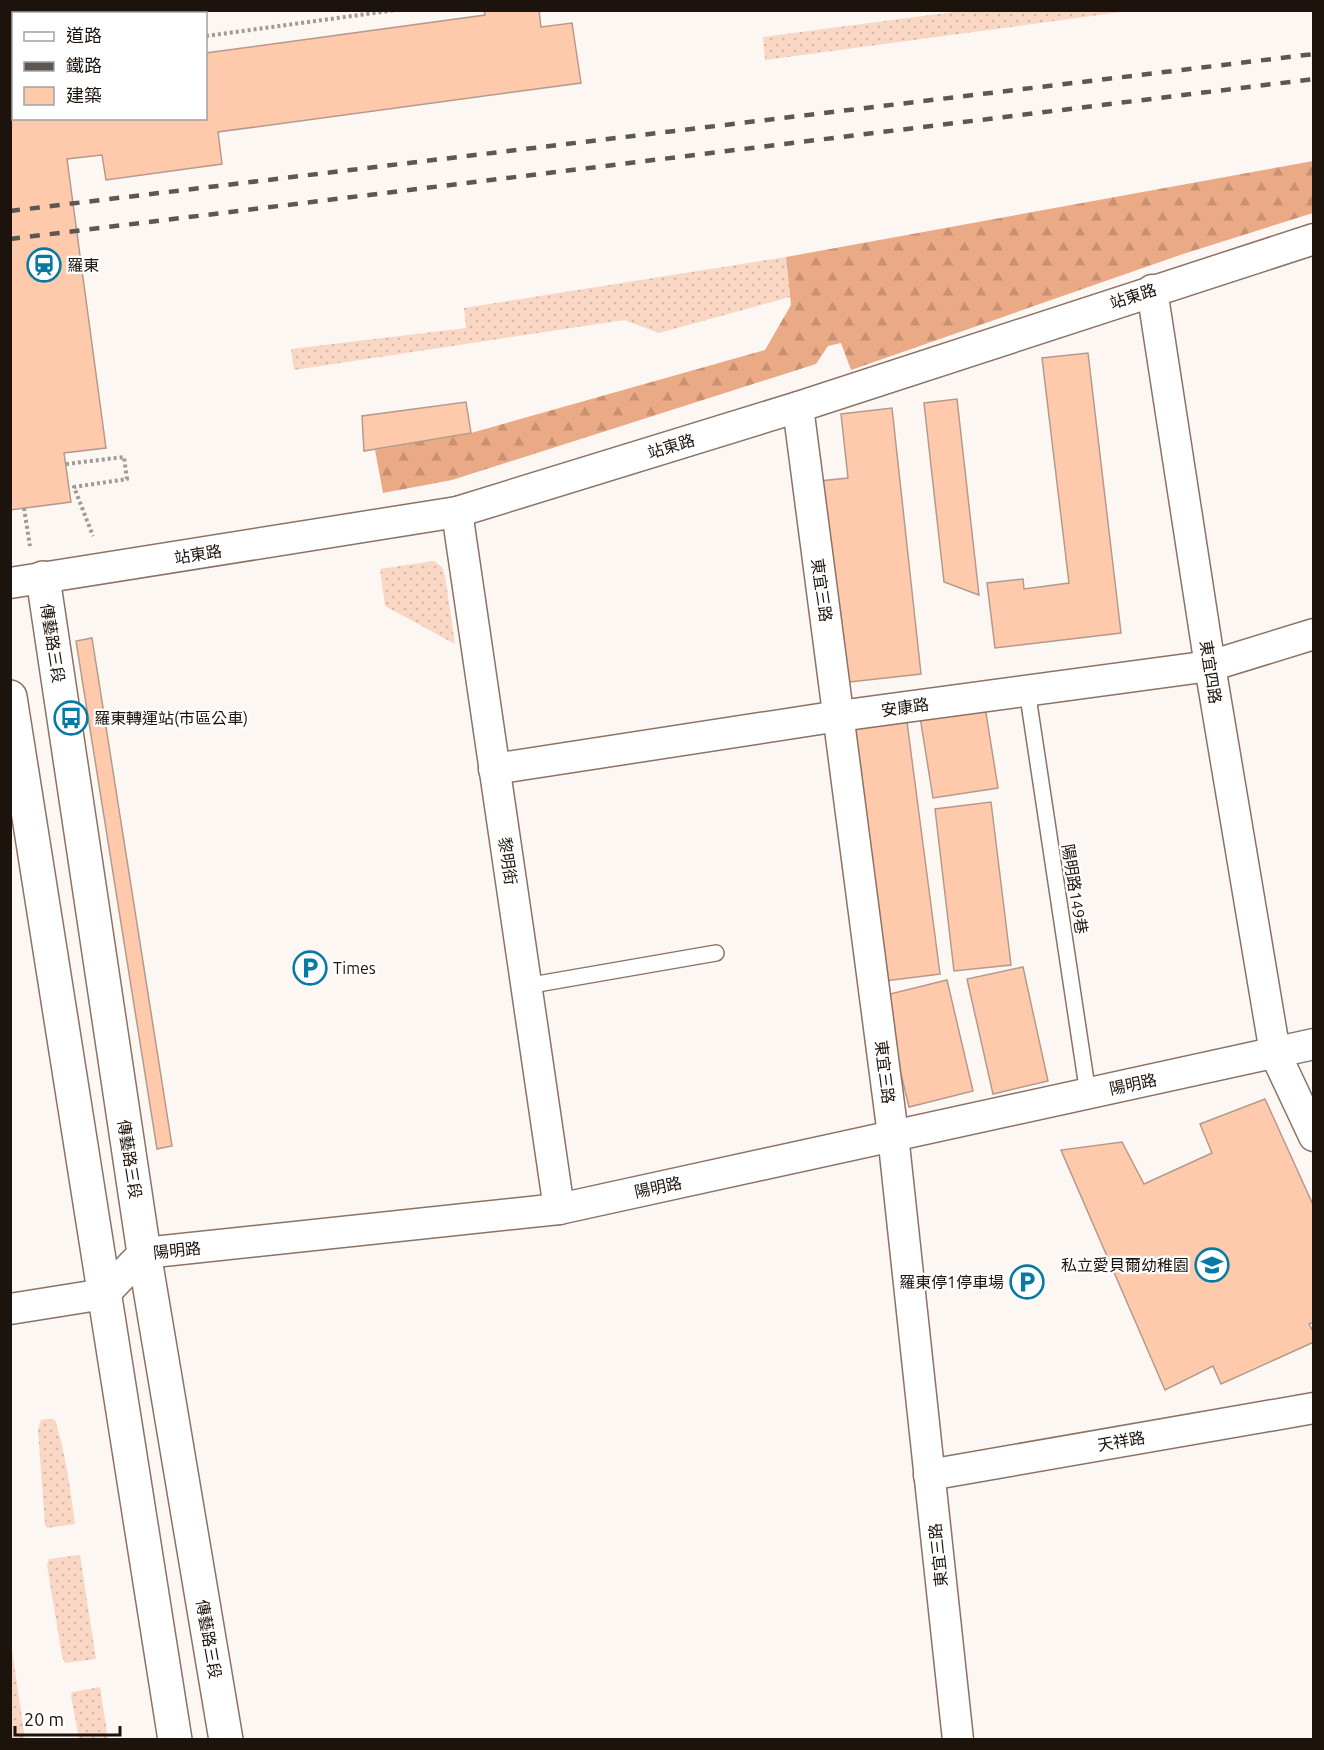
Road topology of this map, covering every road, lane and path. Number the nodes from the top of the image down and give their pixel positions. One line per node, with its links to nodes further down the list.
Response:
1 (396, 10): 2 (path)
2 (207, 36)
3 (1314, 238): 4 (street, 站東路)
4 (1152, 290): 5 (street, 站東路); 12 (street, 東宜四路)
5 (798, 407): 7 (street, 站東路); 15 (street, 東宜三路)
6 (66, 464): 8 (path)
7 (457, 512): 8 (street, 站東路); 16 (street, 黎明街)
8 (105, 568): 9 (street, 站東路)
9 (43, 578): 10 (street, 站東路); 25 (street, 傳藝路三段)
10 (10, 584)
11 (1314, 634): 12 (street, 安康路)
12 (1210, 666): 13 (street, 安康路); 20 (street, 東宜四路)
13 (1027, 690): 15 (street, 安康路); 21 (lane, 陽明路149巷)
14 (10, 697): 26 (street)
15 (839, 716): 16 (street, 安康路); 22 (street, 東宜三路)
16 (494, 769): 18 (street, 黎明街)
17 (716, 953): 18 (lane)
18 (526, 986): 24 (street, 黎明街)
19 (1314, 1044): 20 (street, 陽明路)
20 (1275, 1053): 21 (street, 陽明路); 23 (street, 東宜四路)
21 (1088, 1094): 22 (street, 陽明路)
22 (893, 1135): 24 (street, 陽明路); 29 (street, 東宜三路)
23 (1314, 1136)
24 (559, 1209): 25 (street, 陽明路)
25 (144, 1253): 26 (street, 陽明路); 31 (street, 傳藝路三段)
26 (104, 1294): 27 (street); 30 (street)
27 (10, 1309)
28 (1314, 1408): 29 (street, 天祥路)
29 (929, 1475): 32 (street, 東宜三路)
30 (175, 1740)
31 (226, 1740)
32 (958, 1740)

